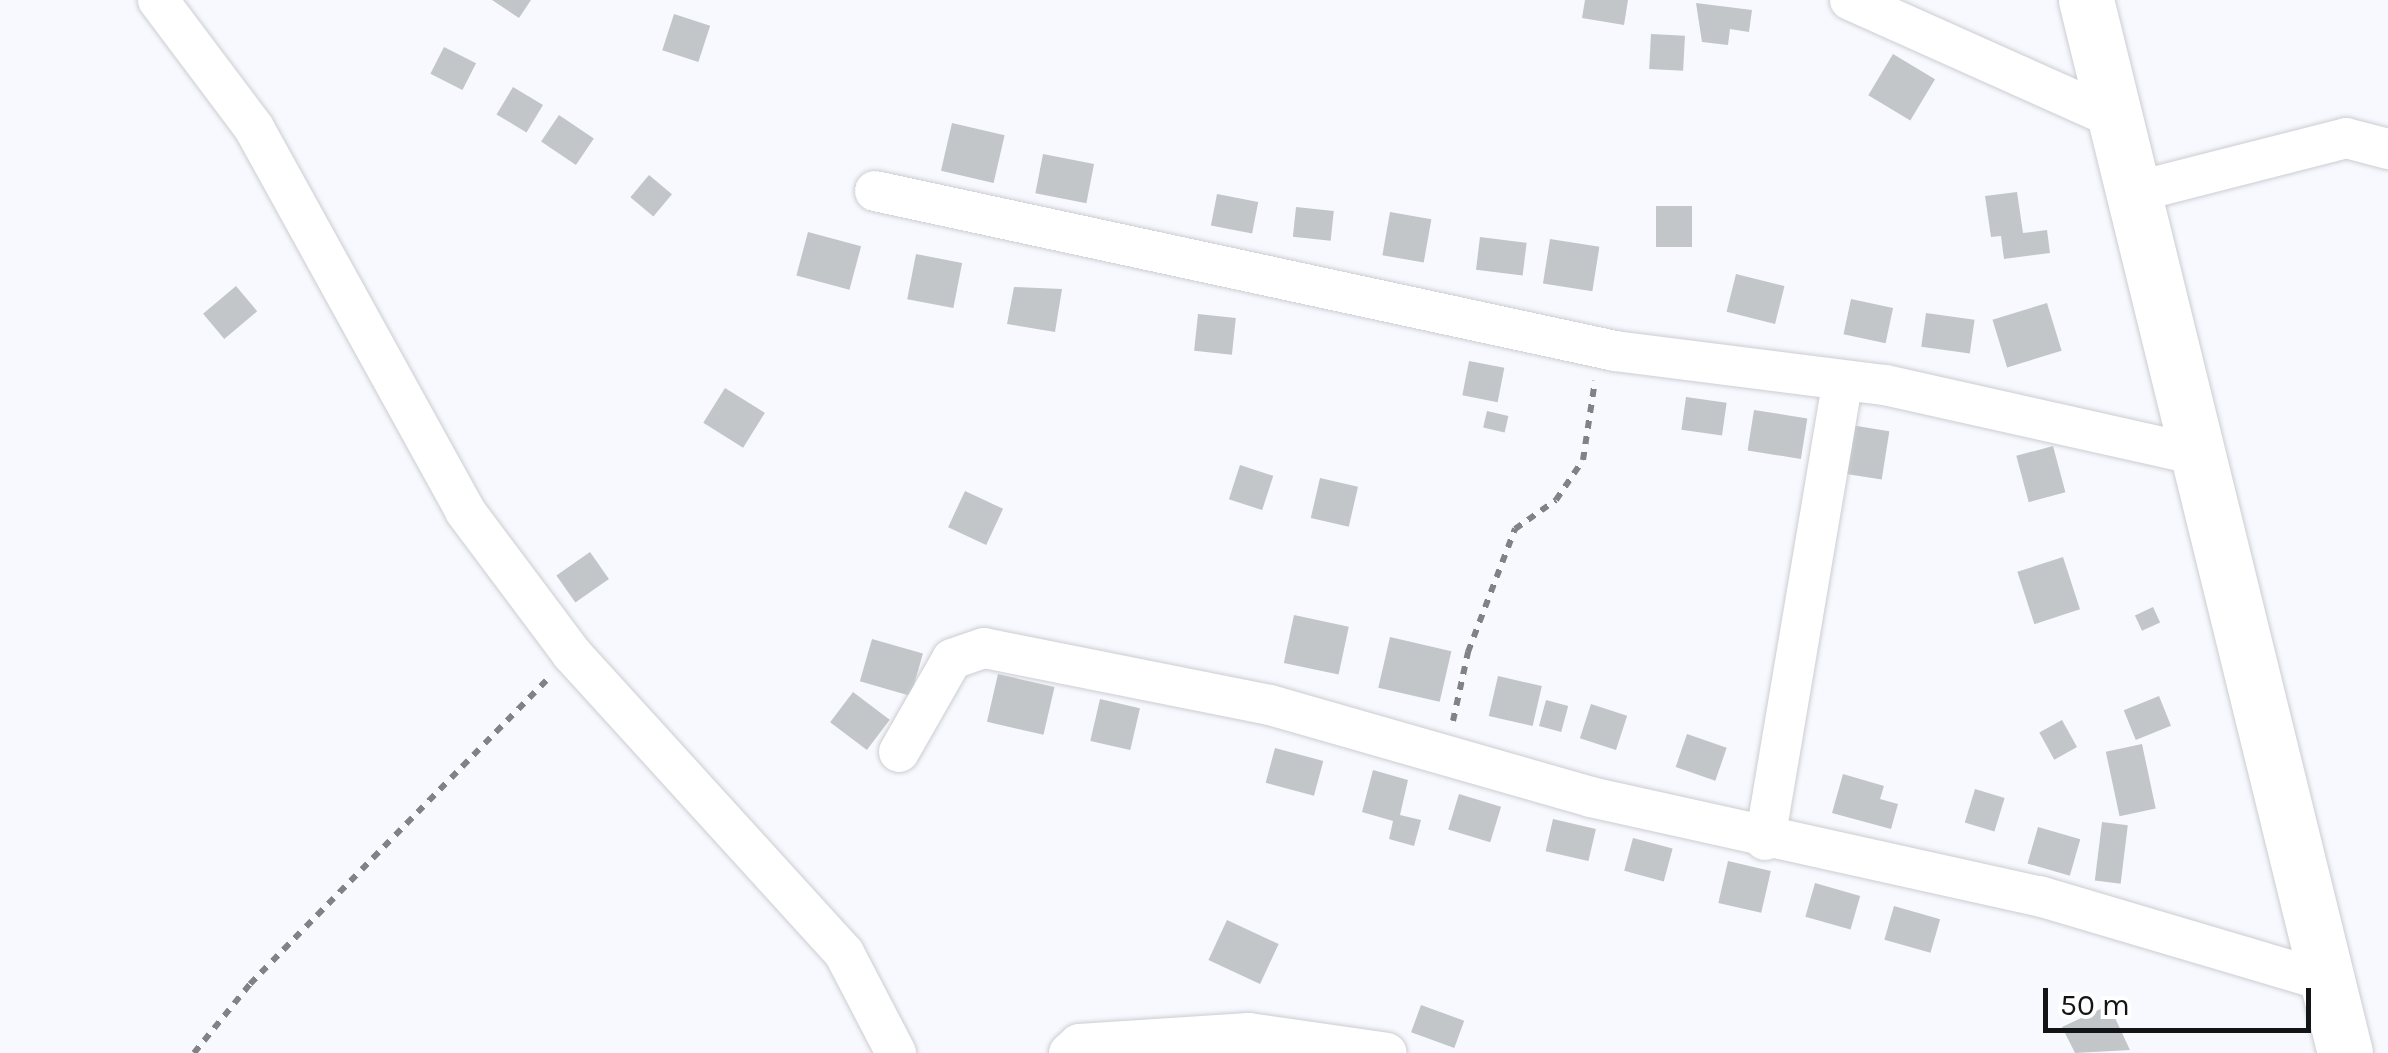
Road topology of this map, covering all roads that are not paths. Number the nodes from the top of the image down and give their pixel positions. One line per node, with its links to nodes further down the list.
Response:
1 (158, 0): 13 (street)
2 (1850, 0): 4 (street)
3 (2095, 5): 4 (main road)
4 (2111, 117): 7 (main road)
5 (2388, 149): 7 (street)
6 (875, 191): 8 (street)
7 (2131, 193): 9 (main road)
8 (1842, 384): 9 (street); 11 (street)
9 (2197, 454): 12 (main road)
10 (899, 752): 11 (street)
11 (1765, 840): 12 (street)
12 (2329, 982): 16 (main road)
13 (896, 1053)
14 (1069, 1053): 15 (street)
15 (1387, 1053)
16 (2346, 1053)

